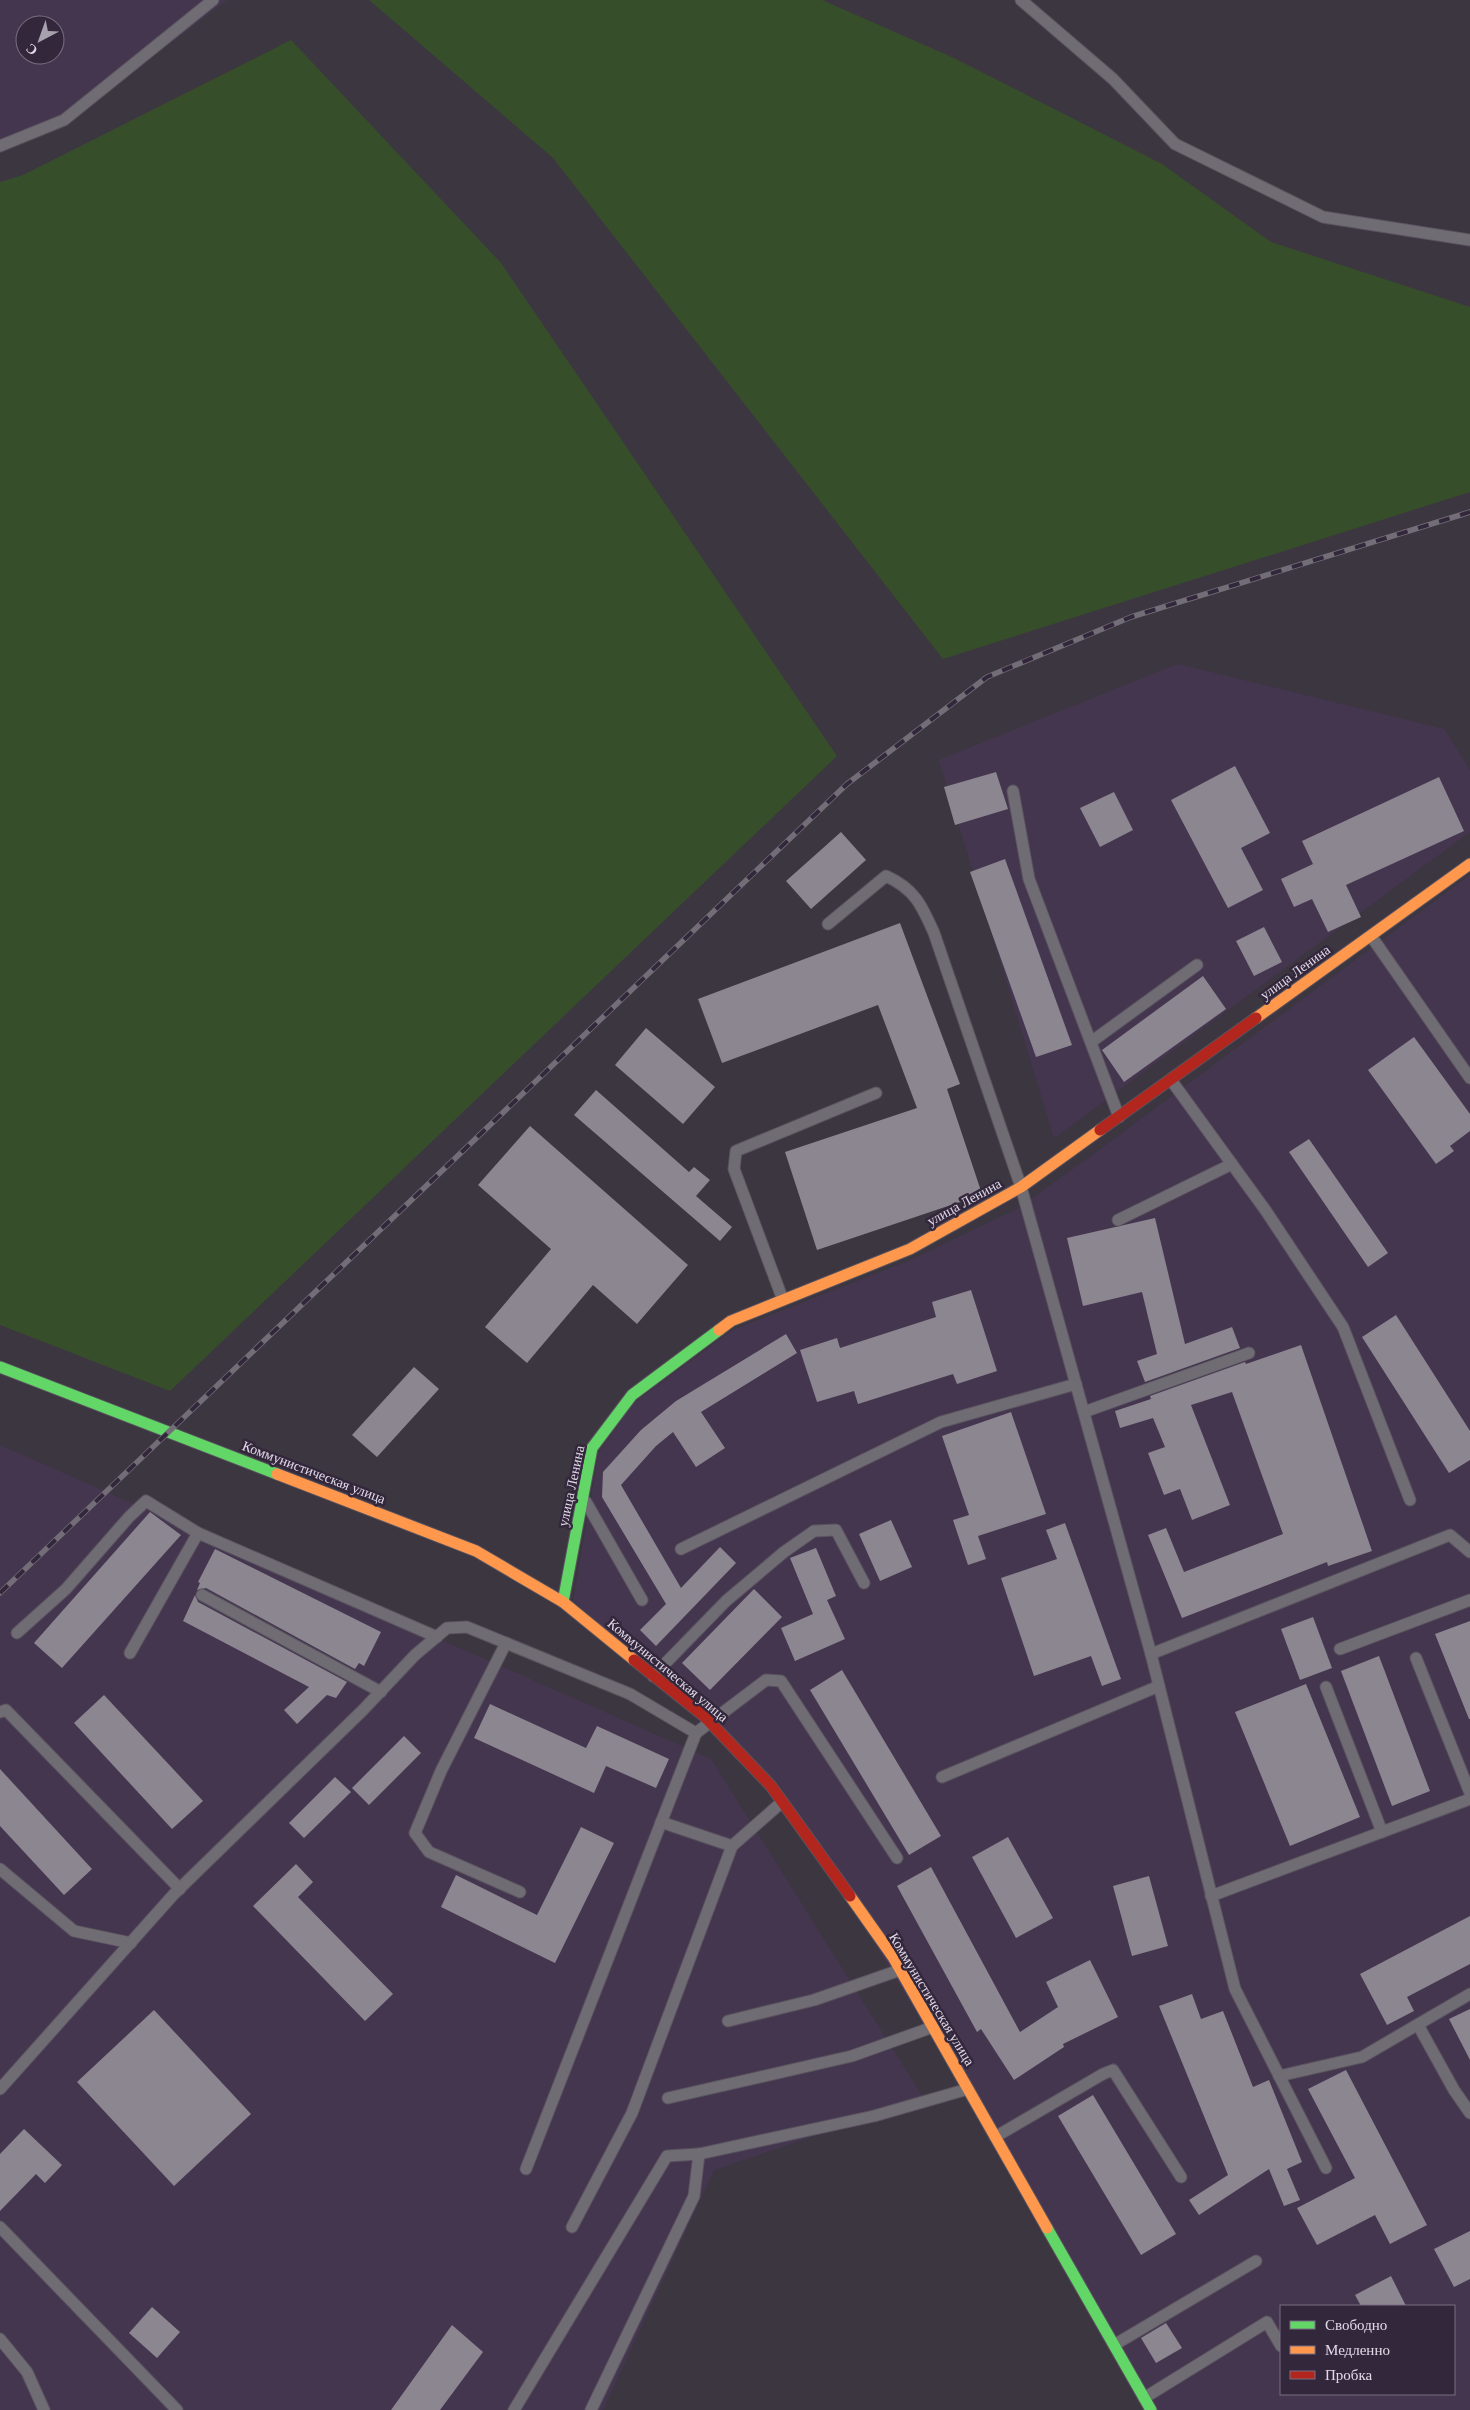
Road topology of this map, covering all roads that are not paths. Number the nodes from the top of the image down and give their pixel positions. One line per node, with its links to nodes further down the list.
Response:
1 (213, 0): 3 (lane)
2 (1021, 0): 4 (lane)
3 (0, 146)
4 (1470, 240)
5 (1013, 791): 10 (lane)
6 (1470, 864): 8 (main road, улица Ленина)
7 (828, 924): 16 (lane)
8 (1371, 936): 11 (lane); 12 (main road, улица Ленина)
9 (1197, 965): 10 (lane)
10 (1091, 1042): 14 (lane)
11 (1470, 1078)
12 (1171, 1080): 14 (main road, улица Ленина); 15 (lane)
13 (876, 1093): 18 (lane)
14 (1119, 1117): 16 (main road, улица Ленина)
15 (1232, 1164): 17 (lane); 24 (lane)
16 (1021, 1187): 18 (main road, улица Ленина); 21 (lane)
17 (1118, 1220)
18 (783, 1300): 23 (main road, улица Ленина)
19 (1249, 1353): 22 (lane)
20 (0, 1366): 32 (main road, Коммунистическая улица)
21 (1076, 1384): 22 (lane); 26 (lane)
22 (1084, 1412): 38 (lane)
23 (583, 1496): 30 (lane); 32 (main road, улица Ленина)
24 (1410, 1500)
25 (198, 1533): 33 (lane); 34 (lane); 37 (lane)
26 (682, 1549)
27 (1470, 1552): 38 (lane)
28 (864, 1583): 40 (lane)
29 (202, 1595): 43 (lane)
30 (642, 1600)
31 (1470, 1600): 36 (lane)
32 (563, 1602): 40 (main road, Коммунистическая улица)
33 (17, 1633)
34 (437, 1637): 35 (lane); 43 (lane)
35 (506, 1643): 46 (lane); 57 (lane)
36 (1340, 1649)
37 (130, 1653)
38 (1151, 1654): 41 (lane)
39 (1416, 1658): 48 (lane)
40 (654, 1676): 45 (main road, Коммунистическая улица)
41 (1159, 1686): 47 (lane); 58 (lane)
42 (1326, 1688): 52 (lane)
43 (381, 1692): 56 (lane)
44 (0, 1712): 56 (lane)
45 (711, 1724): 46 (lane); 50 (main road, Коммунистическая улица); 54 (lane)
46 (696, 1733): 51 (lane)
47 (942, 1776)
48 (1470, 1792)
49 (1470, 1799): 52 (lane)
50 (782, 1802): 53 (lane); 60 (main road, Коммунистическая улица)
51 (661, 1822): 53 (lane); 73 (lane)
52 (1382, 1832): 58 (lane)
53 (732, 1846): 76 (lane)
54 (897, 1858)
55 (0, 1869): 59 (lane)
56 (180, 1889): 59 (lane)
57 (520, 1892)
58 (1211, 1896): 65 (lane)
59 (131, 1943): 66 (lane)
60 (900, 1970): 62 (lane); 64 (main road, Коммунистическая улица)
61 (1470, 1994): 63 (lane)
62 (728, 2021)
63 (1418, 2025): 65 (lane); 69 (lane)
64 (933, 2027): 67 (main road, Коммунистическая улица); 68 (lane)
65 (1279, 2076): 72 (lane)
66 (0, 2089)
67 (968, 2089): 70 (main road, Коммунистическая улица); 71 (lane)
68 (668, 2098)
69 (1470, 2113)
70 (995, 2137): 74 (lane); 80 (main road, Коммунистическая улица)
71 (699, 2154): 84 (lane); 85 (lane)
72 (1326, 2168)
73 (526, 2170)
74 (1181, 2177)
75 (0, 2227): 83 (lane)
76 (572, 2227)
77 (1256, 2261): 80 (lane)
78 (0, 2338): 82 (lane)
79 (1280, 2344): 81 (lane)
80 (1114, 2345): 81 (main road, Коммунистическая улица)
81 (1144, 2398): 86 (main road, Коммунистическая улица)
82 (44, 2410)
83 (177, 2410)
84 (514, 2410)
85 (592, 2410)
86 (1151, 2410)

